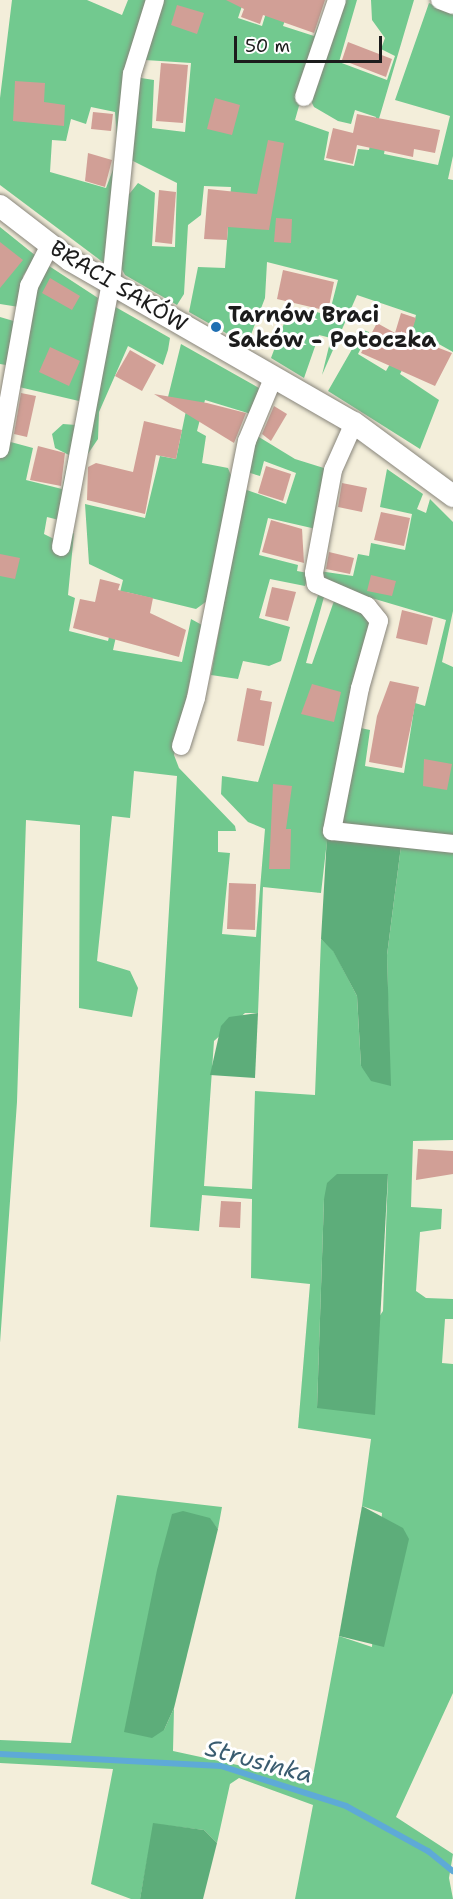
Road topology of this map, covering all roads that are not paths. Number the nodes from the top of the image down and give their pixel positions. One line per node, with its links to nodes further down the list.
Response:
1 (155, 0): 8 (street)
2 (337, 0): 5 (street)
3 (440, 0): 4 (street)
4 (453, 5)
5 (304, 97)
6 (0, 206): 7 (street, BRACI SAKÓW)
7 (50, 245): 8 (street, BRACI SAKÓW); 11 (street)
8 (111, 283): 9 (street, BRACI SAKÓW); 13 (street)
9 (274, 376): 10 (street, BRACI SAKÓW); 14 (street)
10 (354, 423): 12 (street, BRACI SAKÓW); 15 (street)
11 (0, 449)
12 (453, 496)
13 (61, 547)
14 (181, 746)
15 (453, 844)

